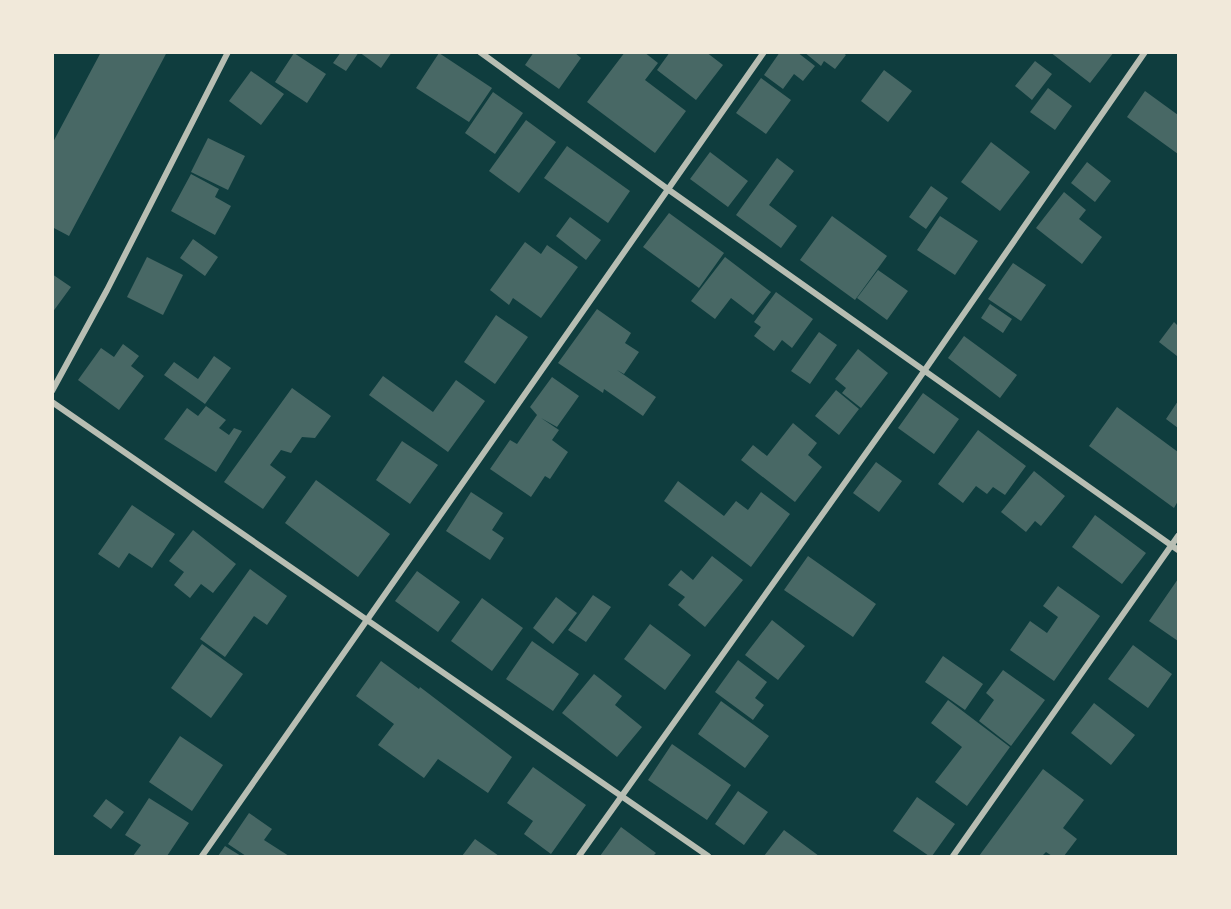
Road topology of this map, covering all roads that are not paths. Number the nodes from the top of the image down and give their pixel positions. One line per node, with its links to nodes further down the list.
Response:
1 (228, 52): 7 (street)
2 (480, 52): 5 (street)
3 (764, 52): 5 (street)
4 (1145, 52): 6 (street)
5 (669, 190): 6 (street); 12 (street)
6 (924, 371): 10 (street); 13 (street)
7 (52, 392)
8 (52, 402): 12 (street)
9 (1179, 536): 10 (street)
10 (1172, 545): 11 (street); 17 (street)
11 (1179, 550)
12 (367, 620): 13 (street); 14 (street)
13 (621, 796): 15 (street); 16 (street)
14 (202, 856)
15 (579, 856)
16 (708, 856)
17 (953, 856)

